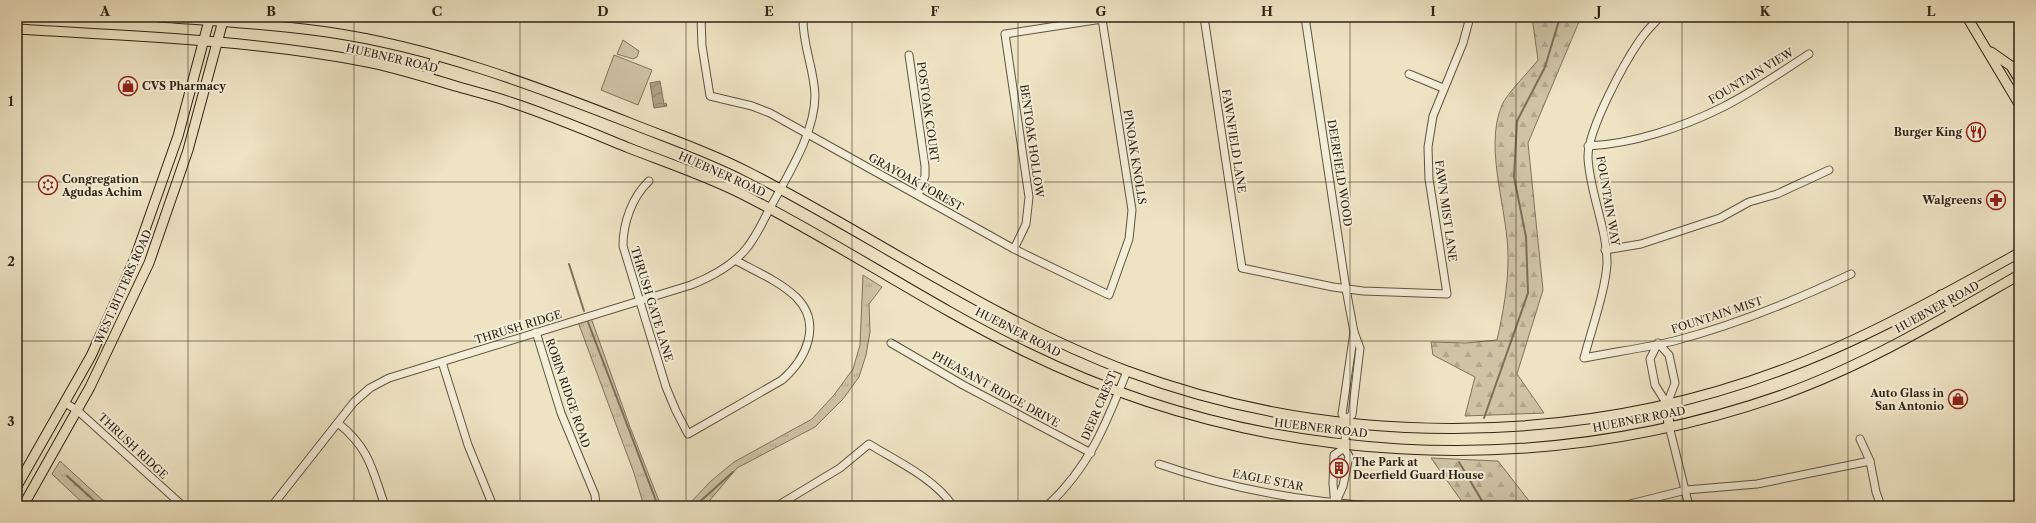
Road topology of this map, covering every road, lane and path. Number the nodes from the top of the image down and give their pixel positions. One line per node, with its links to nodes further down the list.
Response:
1 (159, 17): 9 (main road, HUEBNER ROAD)
2 (701, 17): 24 (street, GRAYOAK FOREST)
3 (803, 17): 24 (street, THRUSH RIDGE)
4 (1204, 17): 39 (street, FAWNFIELD LANE)
5 (1305, 17): 39 (street, DEERFIELD WOOD)
6 (1470, 17): 22 (street, FAWN MIST LANE)
7 (1660, 17): 25 (street, FOUNTAIN WAY)
8 (1967, 17): 15 (main road)
9 (209, 19): 10 (main road, HUEBNER ROAD); 13 (main road, WEST BITTERS ROAD)
10 (223, 19): 14 (main road, WEST BITTERS ROAD); 18 (main road, HUEBNER ROAD)
11 (1102, 19): 33 (street, BENTOAK HOLLOW); 40 (street, PINOAK KNOLLS)
12 (17, 29): 13 (main road, HUEBNER ROAD)
13 (203, 42): 14 (main road, HUEBNER ROAD); 27 (main road, WEST BITTERS ROAD)
14 (218, 44): 20 (main road, HUEBNER ROAD); 29 (main road, WEST BITTERS ROAD)
15 (1989, 50): 21 (main road); 23 (main road)
16 (1809, 54): 25 (street, FOUNTAIN VIEW)
17 (909, 55): 31 (street, POSTOAK COURT)
18 (436, 56): 20 (main road); 30 (main road, HUEBNER ROAD)
19 (1410, 74): 22 (street)
20 (428, 77): 32 (main road, HUEBNER ROAD)
21 (2019, 79)
22 (1443, 88): 39 (street, FAWN MIST LANE)
23 (2019, 104)
24 (807, 133): 30 (street, THRUSH RIDGE); 31 (street, GRAYOAK FOREST)
25 (1588, 146): 34 (street, FOUNTAIN WAY)
26 (1829, 170): 34 (street)
27 (164, 178): 29 (main road); 51 (main road, WEST BITTERS ROAD)
28 (649, 181): 42 (street, THRUSH GATE LANE)
29 (177, 185): 53 (main road, WEST BITTERS ROAD)
30 (780, 190): 32 (street, THRUSH RIDGE); 49 (main road, HUEBNER ROAD)
31 (918, 195): 33 (street, GRAYOAK FOREST)
32 (770, 210): 36 (street, THRUSH RIDGE); 50 (main road, HUEBNER ROAD)
33 (1014, 249): 40 (street, GRAYOAK FOREST)
34 (1606, 250): 47 (street, FOUNTAIN WAY)
35 (2019, 253): 41 (main road, HUEBNER ROAD)
36 (735, 260): 42 (street, THRUSH RIDGE); 42 (street, THRUSH GATE LANE)
37 (1851, 274): 46 (street, FOUNTAIN MIST)
38 (2019, 275): 43 (main road, HUEBNER ROAD)
39 (1346, 289): 54 (street, DEERFIELD WOOD)
40 (1109, 295)
41 (1941, 295): 43 (main road); 52 (main road, HUEBNER ROAD)
42 (638, 300): 44 (street, THRUSH RIDGE)
43 (1952, 313): 56 (main road, HUEBNER ROAD)
44 (536, 332): 48 (street, THRUSH RIDGE); 70 (street, ROBIN RIDGE ROAD)
45 (891, 343): 59 (street, PHEASANT RIDGE DRIVE)
46 (1658, 343): 47 (street, FOUNTAIN MIST); 52 (street); 52 (street)
47 (1584, 358)
48 (442, 362): 55 (street, THRUSH RIDGE); 69 (street)
49 (1126, 370): 50 (street, DEER CREST); 54 (main road, HUEBNER ROAD)
50 (1118, 392): 58 (main road, HUEBNER ROAD); 59 (street, DEER CREST)
51 (66, 403): 53 (street, THRUSH RIDGE); 62 (main road, WEST BITTERS ROAD)
52 (1667, 404): 54 (main road, HUEBNER ROAD); 56 (main road)
53 (77, 410): 65 (main road, WEST BITTERS ROAD); 66 (street, THRUSH RIDGE)
54 (1346, 420): 58 (street, DEERFIELD WOOD)
55 (338, 423): 67 (street, THRUSH RIDGE); 68 (street)
56 (1669, 426): 58 (main road, HUEBNER ROAD); 63 (street)
57 (1860, 439): 60 (street)
58 (1344, 446): 64 (street, DEERFIELD WOOD); 64 (street)
59 (1091, 453): 73 (street, DEER CREST)
60 (1870, 461): 63 (street); 77 (street)
61 (1159, 464): 64 (street, EAGLE STAR)
62 (17, 486)
63 (1686, 490): 75 (street); 76 (street)
64 (1335, 504): 74 (street, EAGLE STAR)
65 (23, 506)
66 (183, 506)
67 (272, 506)
68 (386, 506)
69 (493, 506)
70 (596, 506)
71 (776, 506): 72 (street)
72 (953, 506)
73 (1047, 506)
74 (1376, 506)
75 (1622, 506)
76 (1690, 506)
77 (1881, 506)

